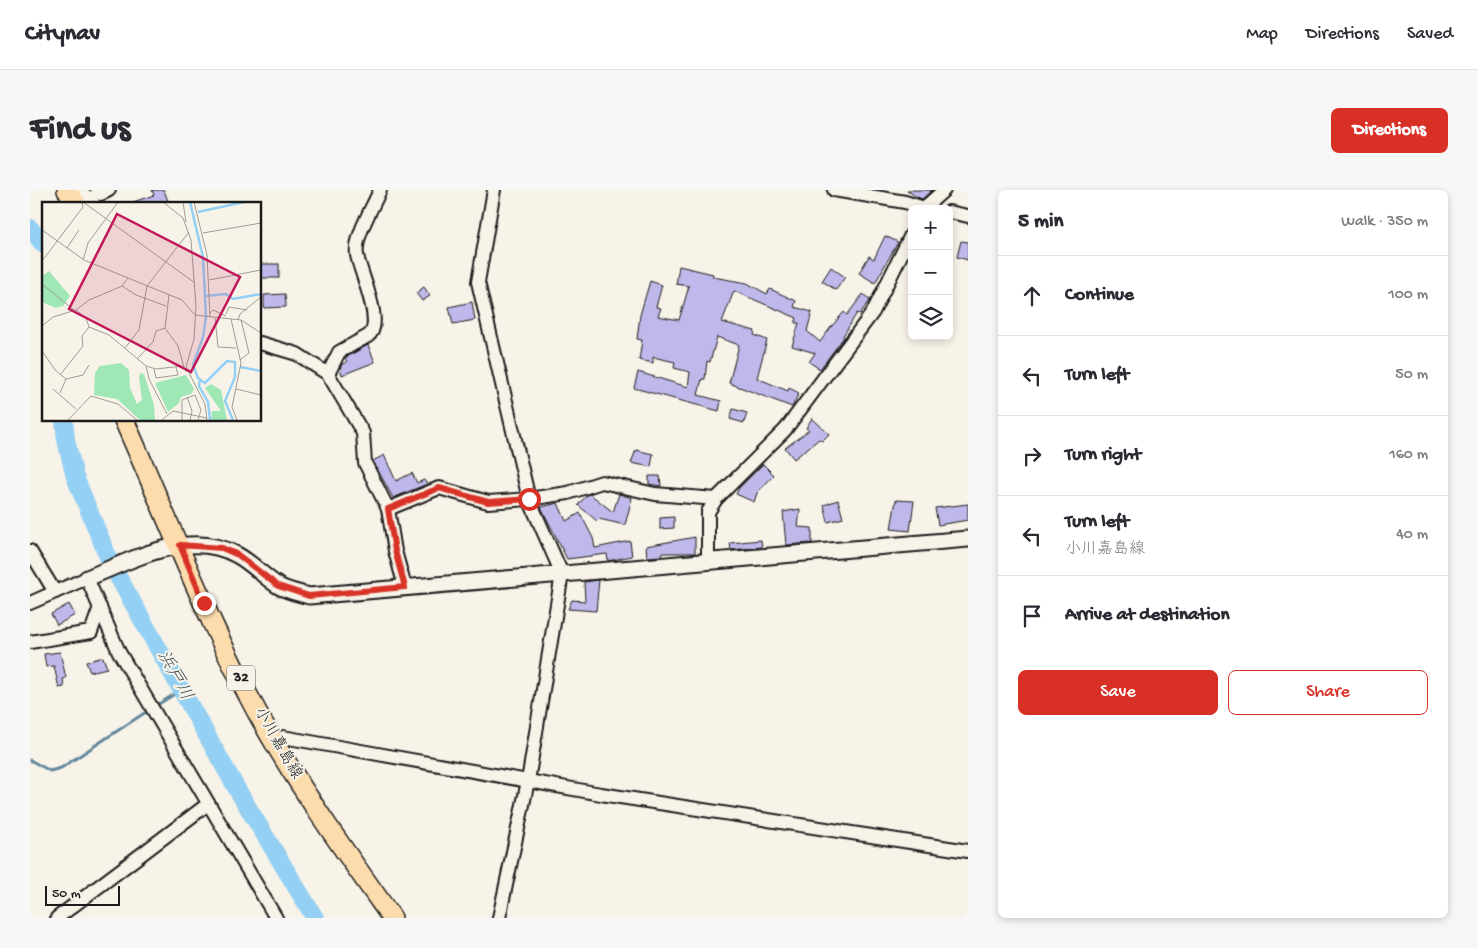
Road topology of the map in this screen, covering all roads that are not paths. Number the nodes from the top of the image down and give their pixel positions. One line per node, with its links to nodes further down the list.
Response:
1 (97, 190): 2 (street)
2 (109, 190)
3 (380, 190): 15 (street)
4 (494, 190): 17 (street)
5 (834, 190): 9 (street)
6 (940, 194): 10 (street)
7 (75, 195): 8 (street)
8 (93, 202)
9 (914, 205)
10 (927, 205)
11 (953, 213): 12 (street)
12 (968, 216)
13 (908, 241): 18 (street)
14 (261, 343): 15 (street)
15 (328, 374): 19 (street)
16 (124, 421): 21 (main road, 小川嘉島線 / 32)
17 (529, 499): 18 (street); 19 (street); 24 (street)
18 (716, 499): 23 (street)
19 (388, 509): 26 (street)
20 (968, 539): 23 (street)
21 (180, 545): 25 (street); 26 (street); 31 (main road, 小川嘉島線 / 32)
22 (30, 551): 27 (street)
23 (708, 562): 24 (street)
24 (562, 574): 26 (street); 32 (street)
25 (90, 577): 27 (street); 29 (street)
26 (405, 587)
27 (55, 592): 28 (street)
28 (30, 603)
29 (100, 607): 30 (street); 33 (street)
30 (30, 642)
31 (274, 741): 32 (street); 37 (main road, 小川嘉島線 / 32)
32 (528, 781): 34 (street); 38 (street)
33 (208, 804): 35 (street); 36 (street)
34 (968, 851)
35 (57, 918)
36 (276, 918)
37 (392, 918)
38 (499, 918)

